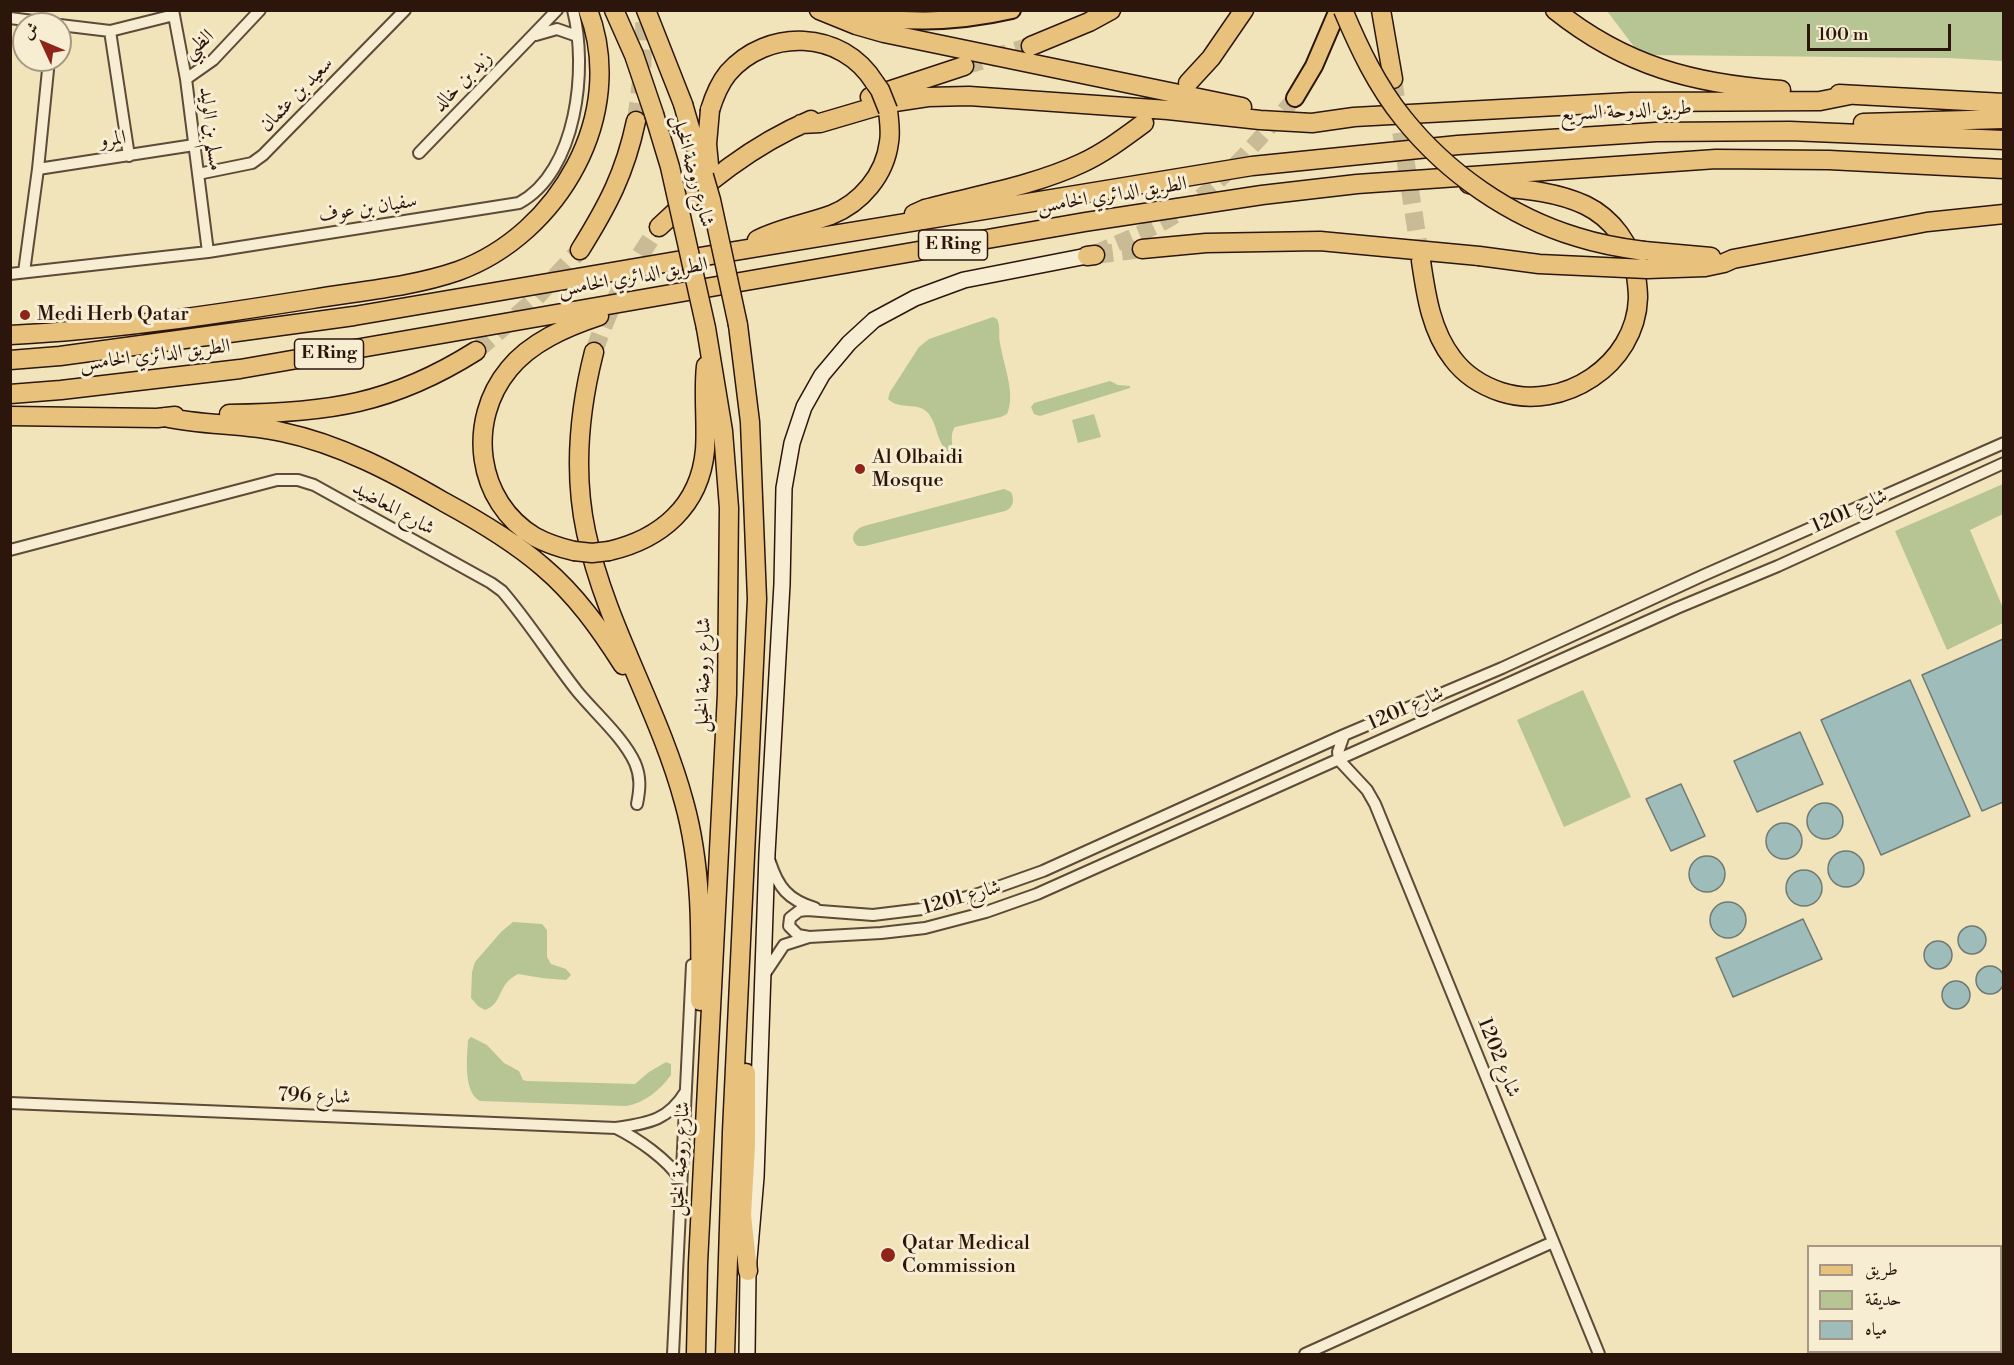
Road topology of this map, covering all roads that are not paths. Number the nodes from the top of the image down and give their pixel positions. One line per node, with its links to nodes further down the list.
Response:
1 (260, 10): 24 (street, الظبي)
2 (405, 10): 43 (street, سعيد بن عثمان)
3 (557, 10): 19 (street, زيد بن خالد)
4 (573, 10): 20 (street, سفيان بن عوف)
5 (588, 10): 59 (highway)
6 (614, 10): 60 (highway, شارع روضة الخيل, bridge)
7 (646, 10): 45 (highway, شارع روضة الخيل, bridge)
8 (820, 10): 9 (main road); 30 (highway)
9 (1012, 10)
10 (1111, 10): 21 (highway)
11 (1244, 10): 26 (highway)
12 (1338, 10): 28 (main road)
13 (1343, 10): 54 (highway, bridge)
14 (1381, 10): 25 (highway)
15 (1555, 10): 27 (highway)
16 (174, 13): 18 (street); 24 (street, مسلم بن الوليد)
17 (72, 26): 18 (street)
18 (110, 31): 39 (street)
19 (533, 36): 20 (street); 38 (street, زيد بن خالد)
20 (577, 36): 52 (street, سفيان بن عوف)
21 (1031, 46)
22 (964, 66): 34 (highway)
23 (48, 72): 41 (street)
24 (186, 79): 37 (street, مسلم بن الوليد)
25 (1393, 80)
26 (1188, 83)
27 (1850, 95): 29 (highway); 30 (highway)
28 (1295, 98)
29 (2004, 103)
30 (1354, 117): 34 (highway)
31 (2004, 119): 35 (highway)
32 (636, 121): 50 (highway)
33 (1144, 123): 48 (highway)
34 (801, 124): 47 (highway)
35 (1790, 131): 36 (highway, طريق الدوحة السريع); 40 (highway, طريق الدوحة السريع)
36 (2004, 140)
37 (194, 145): 39 (street, المرو); 43 (street, مسلم بن الوليد)
38 (419, 153)
39 (129, 156): 41 (street, المرو)
40 (1252, 166): 48 (highway, الطريق الدائري الخامس)
41 (38, 169): 56 (street)
42 (2004, 169): 44 (highway)
43 (198, 174): 52 (street, مسلم بن الوليد)
44 (1419, 179): 55 (highway); 58 (highway, الطريق الدائري الخامس / E Ring)
45 (711, 200): 51 (highway, bridge); 83 (highway, شارع روضة الخيل, bridge)
46 (2004, 214): 54 (highway)
47 (659, 227)
48 (882, 228): 51 (highway, الطريق الدائري الخامس / E Ring)
49 (1142, 249): 54 (highway, bridge)
50 (580, 250)
51 (735, 251): 63 (highway, الطريق الدائري الخامس / E Ring)
52 (208, 252): 56 (street, سفيان بن عوف)
53 (1092, 255): 78 (street)
54 (1646, 260)
55 (1421, 261)
56 (24, 272): 57 (street, سفيان بن عوف)
57 (10, 274)
58 (646, 299): 60 (highway, bridge); 64 (highway, الطريق الدائري الخامس / E Ring)
59 (10, 334)
60 (708, 336): 84 (highway, شارع روضة الخيل)
61 (476, 351): 66 (highway)
62 (594, 351): 72 (highway)
63 (10, 360)
64 (10, 394)
65 (10, 416): 66 (highway)
66 (165, 417): 72 (highway)
67 (2004, 443): 70 (street, شارع 1201)
68 (2004, 463): 71 (street, شارع 1201)
69 (10, 550): 77 (street, شارع المعاضيد)
70 (1606, 621): 71 (street); 73 (street, شارع 1201)
71 (1614, 637): 74 (street, شارع 1201)
72 (648, 701): 80 (highway)
73 (1344, 735): 75 (street); 79 (street, شارع 1201)
74 (1358, 750): 75 (street, شارع 1201); 76 (street)
75 (1339, 760): 76 (street, شارع 1202); 81 (street, شارع 1201)
76 (1357, 779): 89 (street, شارع 1202)
77 (637, 804)
78 (767, 854): 79 (street, شارع 1201); 82 (street)
79 (821, 910): 81 (street, شارع 1201)
80 (699, 918): 84 (highway); 85 (street, شارع روضة الخيل)
81 (809, 937): 82 (street, شارع 1201)
82 (764, 975): 90 (street)
83 (738, 993): 90 (highway); 93 (highway, شارع روضة الخيل)
84 (709, 1071): 92 (highway, شارع روضة الخيل)
85 (686, 1091): 87 (street, شارع 796); 88 (street, شارع روضة الخيل)
86 (10, 1103): 87 (street, شارع 796)
87 (616, 1128): 88 (street, شارع 796)
88 (681, 1180): 91 (street, شارع روضة الخيل)
89 (1552, 1242): 95 (street); 96 (street, شارع 1202)
90 (748, 1271): 94 (street)
91 (673, 1354)
92 (696, 1354)
93 (725, 1354)
94 (747, 1354)
95 (1305, 1354)
96 (1599, 1354)

